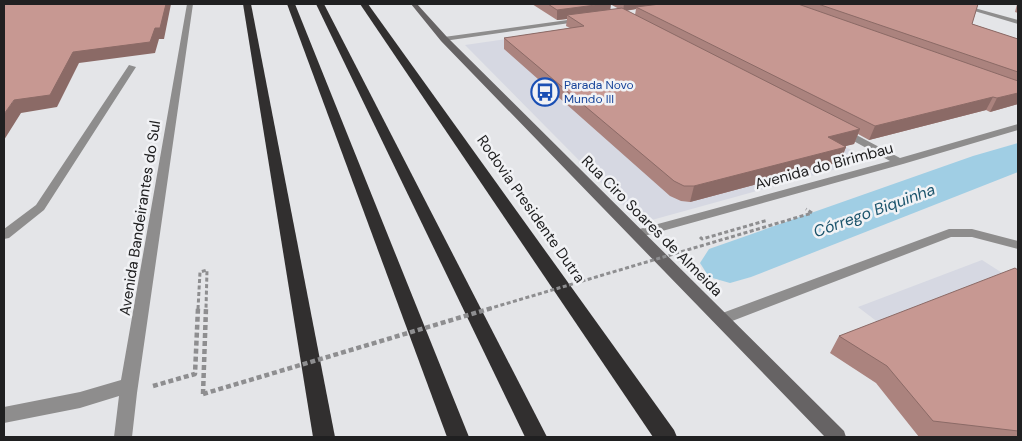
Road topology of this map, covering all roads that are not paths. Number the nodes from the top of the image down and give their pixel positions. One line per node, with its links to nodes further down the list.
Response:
1 (190, 4): 19 (street, Avenida Bandeirantes do Sul)
2 (247, 4): 22 (highway)
3 (291, 4): 23 (highway)
4 (320, 4): 24 (highway)
5 (364, 4): 25 (highway, Rodovia Presidente Dutra)
6 (414, 4): 10 (main road, Rua Ciro Soares de Almeida)
7 (954, 4): 9 (street)
8 (592, 18): 10 (street)
9 (1018, 22)
10 (444, 39): 15 (main road, Rua Ciro Soares de Almeida)
11 (132, 67): 16 (street)
12 (830, 125): 14 (street)
13 (1018, 126): 14 (street, Avenida do Birimbau)
14 (899, 162): 15 (street, Avenida do Birimbau)
15 (637, 234): 18 (main road, Rua Ciro Soares de Almeida)
16 (4, 235)
17 (1018, 245): 18 (street)
18 (722, 319): 26 (main road, Rua Ciro Soares de Almeida)
19 (129, 389): 20 (street); 21 (street, Avenida Bandeirantes do Sul)
20 (4, 416)
21 (123, 437)
22 (324, 437)
23 (458, 437)
24 (536, 437)
25 (666, 437)
26 (837, 437)

